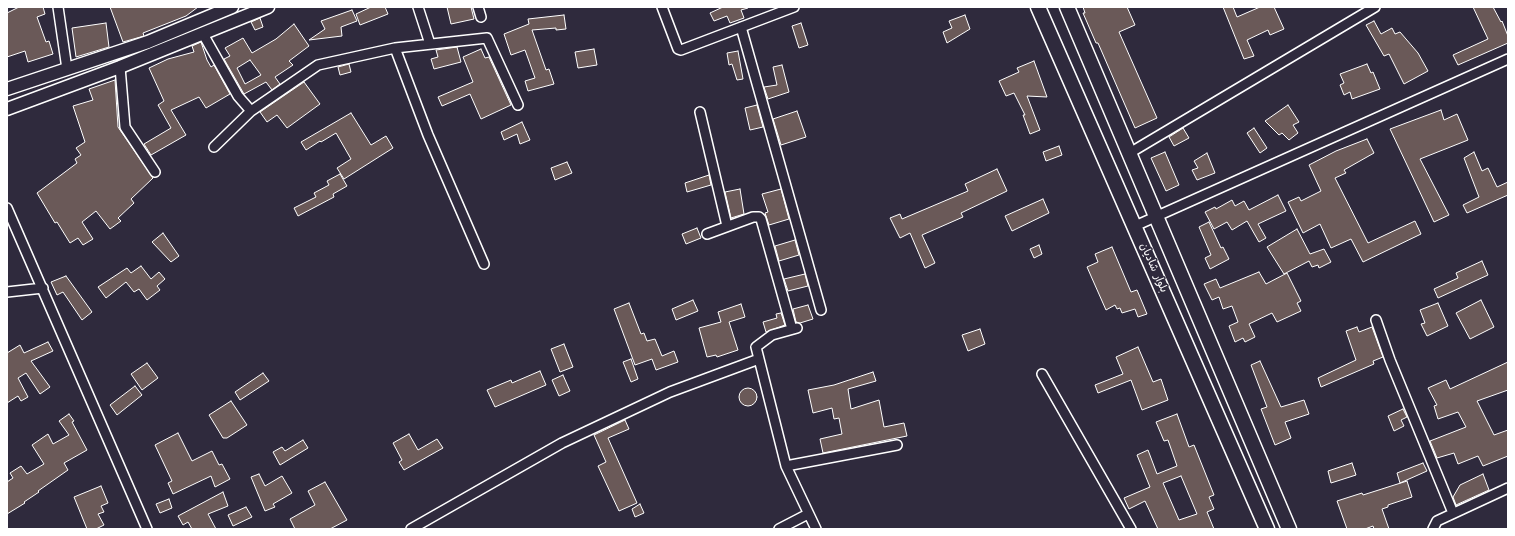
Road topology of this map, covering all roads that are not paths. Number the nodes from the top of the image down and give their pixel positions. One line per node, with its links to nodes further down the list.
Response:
1 (58, 7): 18 (street)
2 (232, 7): 18 (street)
3 (268, 7): 13 (street)
4 (418, 7): 14 (street)
5 (478, 7): 11 (street)
6 (662, 7): 12 (street)
7 (794, 7): 12 (street)
8 (1038, 7): 30 (main road, بلوار شادیان)
9 (1067, 7): 25 (main road, بلوار شادیان)
10 (1374, 7): 25 (street)
11 (481, 17)
12 (741, 28): 35 (street)
13 (203, 34): 17 (street); 22 (street)
14 (430, 44): 15 (street); 20 (street)
15 (395, 48): 22 (street); 32 (street)
16 (1508, 59): 28 (street)
17 (120, 67): 21 (street); 26 (street)
18 (67, 69): 19 (street)
19 (7, 89)
20 (518, 105)
21 (7, 109)
22 (251, 111): 24 (street)
23 (700, 112): 29 (street)
24 (214, 147)
25 (1128, 154): 28 (main road, بلوار شادیان)
26 (155, 172)
27 (7, 208): 33 (street)
28 (1155, 217): 30 (street); 50 (main road, بلوار شادیان)
29 (727, 226): 31 (street); 37 (street)
30 (1135, 226): 49 (main road, بلوار شادیان)
31 (707, 234)
32 (484, 264)
33 (43, 288): 34 (street); 44 (street)
34 (7, 292)
35 (821, 310)
36 (1376, 320): 42 (street)
37 (759, 359): 40 (street); 45 (street)
38 (1042, 374): 48 (street)
39 (897, 445): 40 (street)
40 (786, 466): 43 (street)
41 (1508, 488): 42 (street)
42 (1453, 513): 51 (street)
43 (808, 514): 46 (street); 47 (street)
44 (147, 529)
45 (411, 529)
46 (779, 529)
47 (816, 529)
48 (1131, 529)
49 (1268, 529)
50 (1289, 529)
51 (1433, 529)

